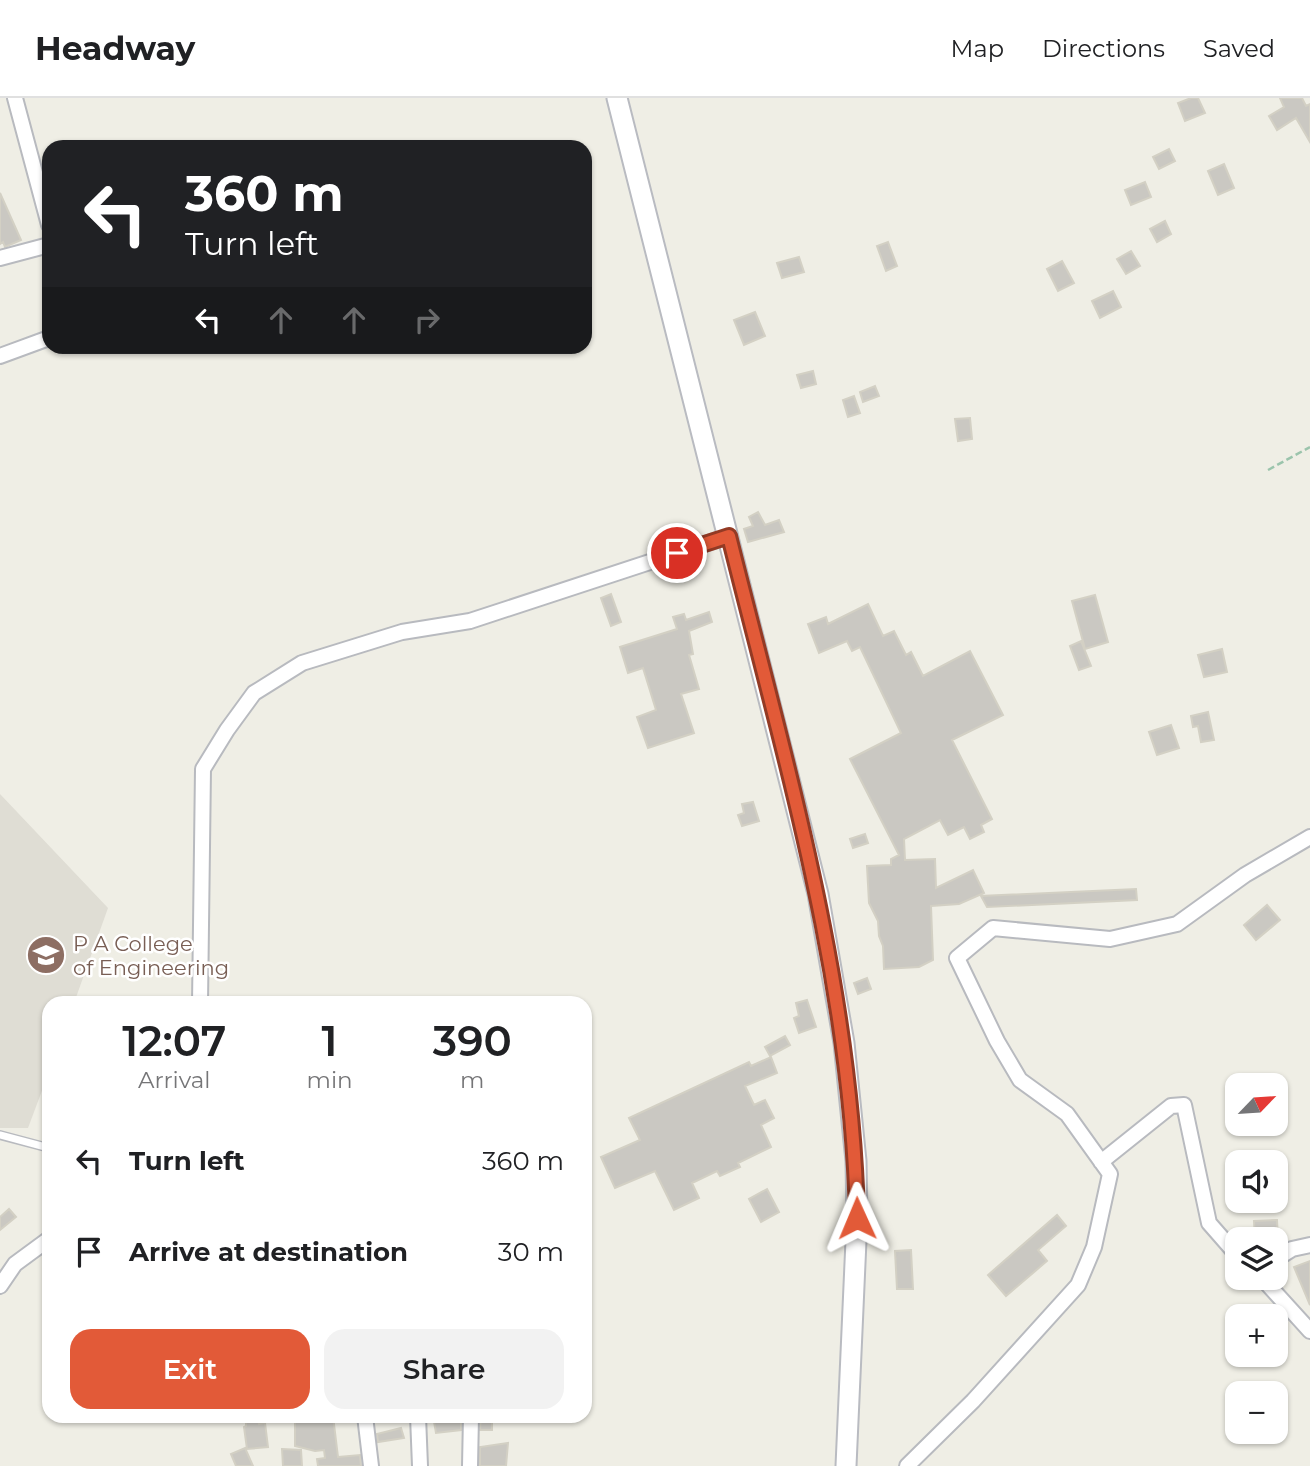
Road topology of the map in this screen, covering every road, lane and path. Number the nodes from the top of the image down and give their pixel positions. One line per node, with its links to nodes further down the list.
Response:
1 (15, 98): 3 (street)
2 (617, 98): 10 (main road)
3 (42, 199)
4 (42, 248): 5 (street)
5 (0, 258)
6 (42, 341): 7 (street)
7 (0, 356)
8 (1310, 447): 9 (path)
9 (1268, 470)
10 (729, 536): 12 (street); 29 (main road)
11 (1310, 837): 15 (street)
12 (200, 996)
13 (0, 1135): 14 (lane)
14 (42, 1146)
15 (1101, 1162): 16 (street); 30 (street)
16 (1225, 1241)
17 (42, 1244): 20 (street)
18 (1310, 1245): 19 (street)
19 (1288, 1252)
20 (0, 1286)
21 (1273, 1290): 22 (street)
22 (1310, 1331)
23 (366, 1423): 26 (street)
24 (418, 1423): 27 (street)
25 (471, 1423): 28 (street)
26 (371, 1466)
27 (420, 1466)
28 (470, 1466)
29 (846, 1466)
30 (907, 1466)

